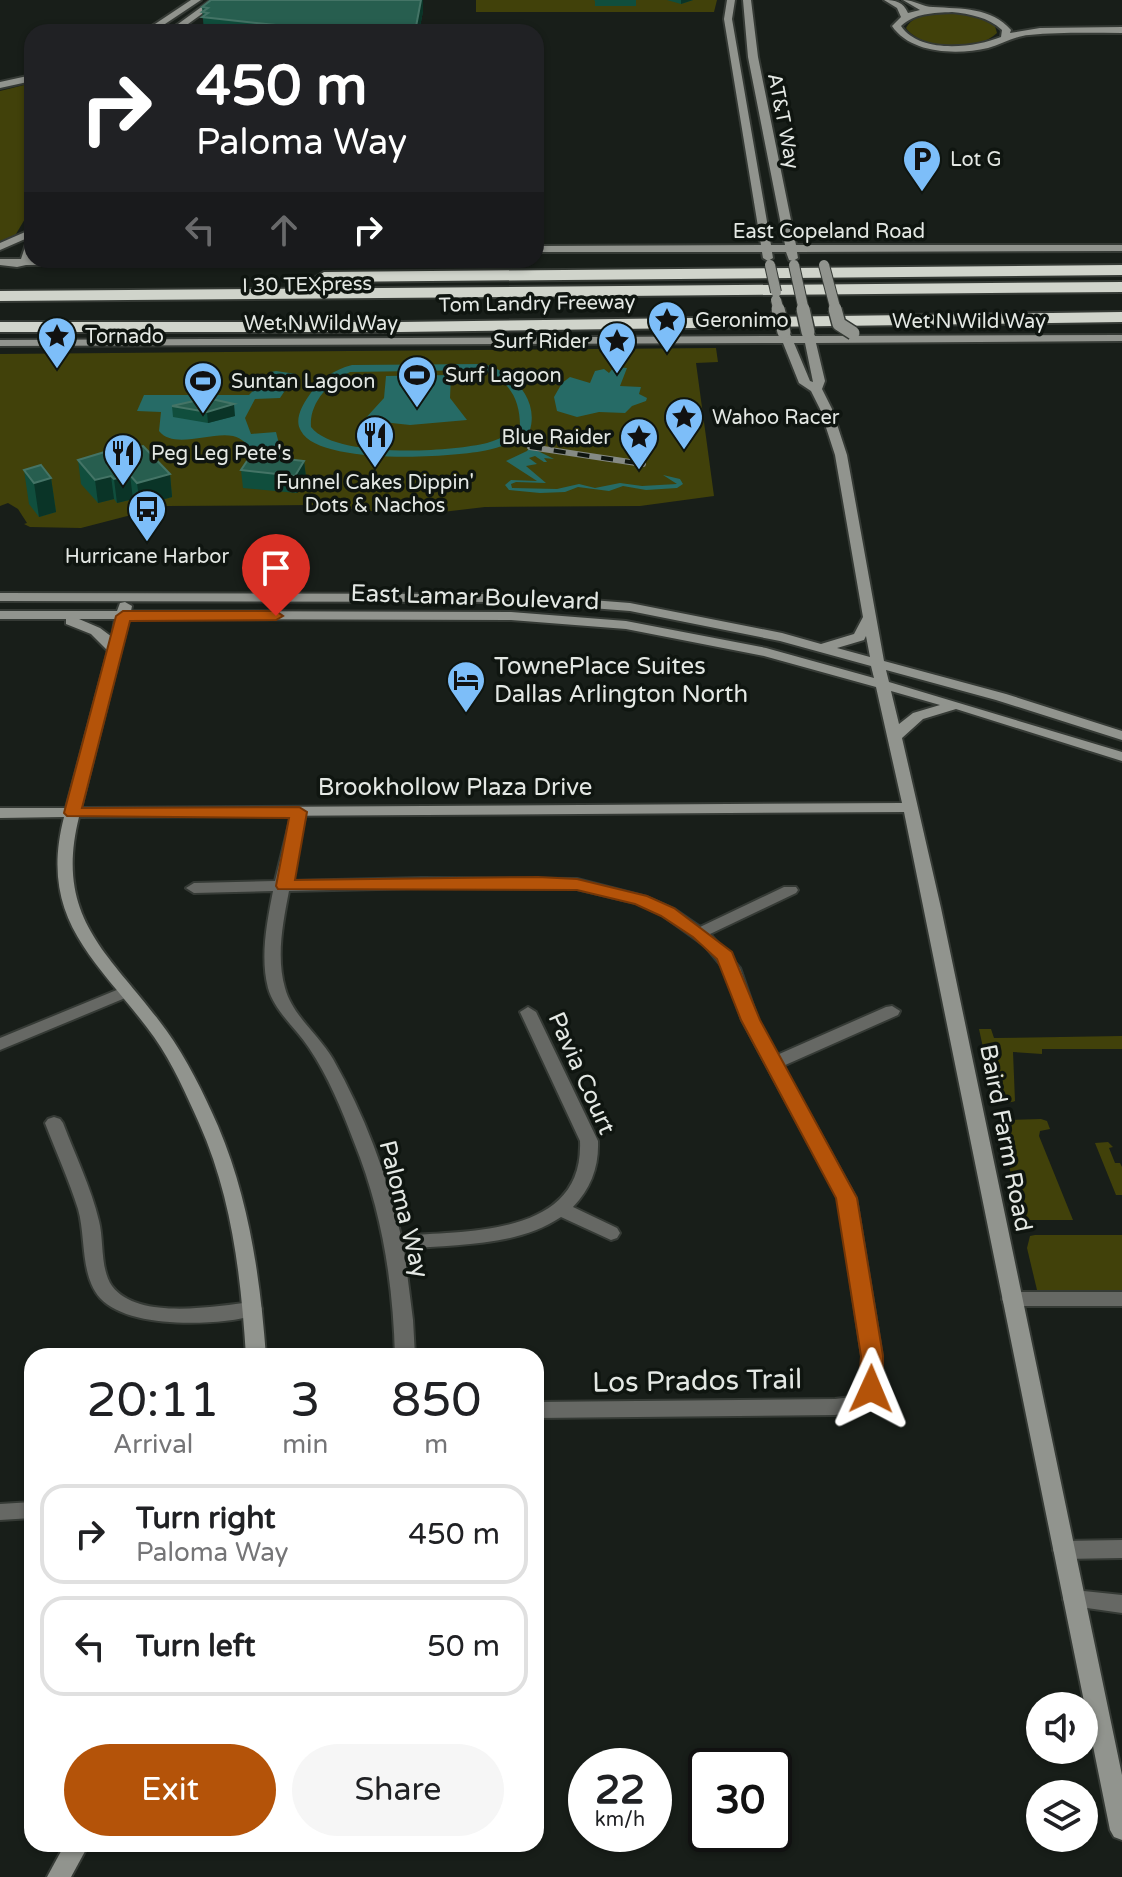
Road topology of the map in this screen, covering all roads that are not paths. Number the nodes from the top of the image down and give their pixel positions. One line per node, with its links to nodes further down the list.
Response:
1 (197, 0): 10 (main road)
2 (217, 0): 11 (main road)
3 (731, 0): 20 (main road, AT&T Way)
4 (747, 0): 21 (main road, AT&T Way)
5 (888, 0): 8 (main road)
6 (907, 0): 7 (main road)
7 (930, 11): 8 (main road); 9 (main road)
8 (905, 17): 13 (main road)
9 (994, 19): 12 (main road); 13 (main road)
10 (160, 24)
11 (182, 24)
12 (1122, 28): 13 (main road)
13 (1005, 37)
14 (24, 72): 15 (main road)
15 (0, 76)
16 (24, 81): 17 (main road)
17 (0, 86)
18 (24, 236): 23 (main road)
19 (1122, 248): 22 (main road, East Copeland Road)
20 (765, 249): 21 (main road, East Copeland Road); 27 (main road, East Copeland Road); 31 (main road, AT&T Way)
21 (791, 249): 22 (main road, East Copeland Road); 38 (main road, AT&T Way, bridge)
22 (876, 249): 50 (main road, bridge)
23 (0, 250): 25 (main road)
24 (544, 250): 27 (main road, East Copeland Road)
25 (24, 252)
26 (24, 254): 30 (main road)
27 (580, 254): 28 (main road, East Copeland Road); 31 (main road, East Copeland Road)
28 (544, 258)
29 (1122, 263): 32 (highway)
30 (0, 265)
31 (770, 265): 39 (main road, AT&T Way, bridge)
32 (922, 270): 33 (highway); 35 (highway)
33 (1122, 270)
34 (1122, 279): 35 (highway, Tom Landry Freeway)
35 (159, 285): 36 (highway, Tom Landry Freeway)
36 (0, 287)
37 (1122, 287): 40 (highway)
38 (800, 295): 39 (highway); 48 (main road, AT&T Way, bridge)
39 (776, 296): 41 (highway); 47 (main road, AT&T Way, bridge)
40 (0, 298): 41 (highway)
41 (614, 301): 43 (highway, I 30 TEXpress)
42 (1122, 307): 44 (highway)
43 (0, 309)
44 (0, 316)
45 (1122, 317): 46 (highway, Tom Landry Freeway)
46 (0, 327)
47 (785, 335): 48 (main road, Wet N Wild Way); 51 (main road, Wet N Wild Way); 52 (main road, AT&T Way)
48 (808, 336): 50 (main road, Wet N Wild Way); 52 (main road, AT&T Way)
49 (1122, 338): 50 (main road, Wet N Wild Way)
50 (906, 339)
51 (0, 343)
52 (816, 389): 60 (main road, Baird Farm Road)
53 (0, 597): 54 (main road, East Lamar Boulevard)
54 (127, 598): 55 (main road, East Lamar Boulevard); 58 (main road)
55 (514, 598): 59 (main road); 61 (main road, East Lamar Boulevard)
56 (0, 615): 57 (main road, East Lamar Boulevard)
57 (26, 615): 58 (main road, East Lamar Boulevard); 62 (main road)
58 (123, 616): 59 (main road, East Lamar Boulevard); 62 (main road)
59 (511, 616): 64 (main road, East Lamar Boulevard)
60 (869, 618): 61 (main road); 63 (main road, Baird Farm Road)
61 (822, 648): 63 (main road, East Lamar Boulevard)
62 (114, 649): 72 (main road)
63 (878, 664): 64 (main road, Baird Farm Road); 66 (main road, East Lamar Boulevard)
64 (884, 686): 65 (main road, East Lamar Boulevard); 67 (main road, Baird Farm Road)
65 (957, 705): 67 (main road); 68 (main road, East Lamar Boulevard)
66 (1122, 736)
67 (895, 737): 69 (main road, Baird Farm Road)
68 (1122, 757)
69 (911, 807): 70 (main road, Brookhollow Plaza Drive); 86 (main road, Baird Farm Road)
70 (299, 812): 72 (main road, Brookhollow Plaza Drive); 73 (street, Paloma Way)
71 (0, 813): 72 (main road, Brookhollow Plaza Drive)
72 (73, 813): 77 (main road)
73 (285, 886): 74 (street); 76 (street); 85 (street, Paloma Way)
74 (194, 888)
75 (790, 890): 76 (street)
76 (699, 933): 81 (street)
77 (124, 992): 80 (street); 88 (main road)
78 (892, 1011): 81 (street)
79 (528, 1012): 83 (street, Pavia Court)
80 (0, 1044)
81 (774, 1063): 91 (street, Los Prados Trail)
82 (54, 1123): 88 (street)
83 (560, 1209): 84 (street); 85 (street, Pavia Court)
84 (611, 1233)
85 (392, 1244): 90 (street, Paloma Way)
86 (1011, 1299): 87 (street); 95 (main road, Baird Farm Road)
87 (1122, 1299)
88 (253, 1309): 89 (main road)
89 (255, 1348)
90 (405, 1348)
91 (544, 1410)
92 (24, 1510): 93 (street)
93 (0, 1512)
94 (1122, 1549): 95 (street)
95 (1063, 1550): 96 (main road, Baird Farm Road)
96 (1074, 1599): 97 (street); 98 (main road, Baird Farm Road)
97 (1122, 1604)
98 (1122, 1830)
99 (73, 1852): 100 (main road)
100 (59, 1877)

